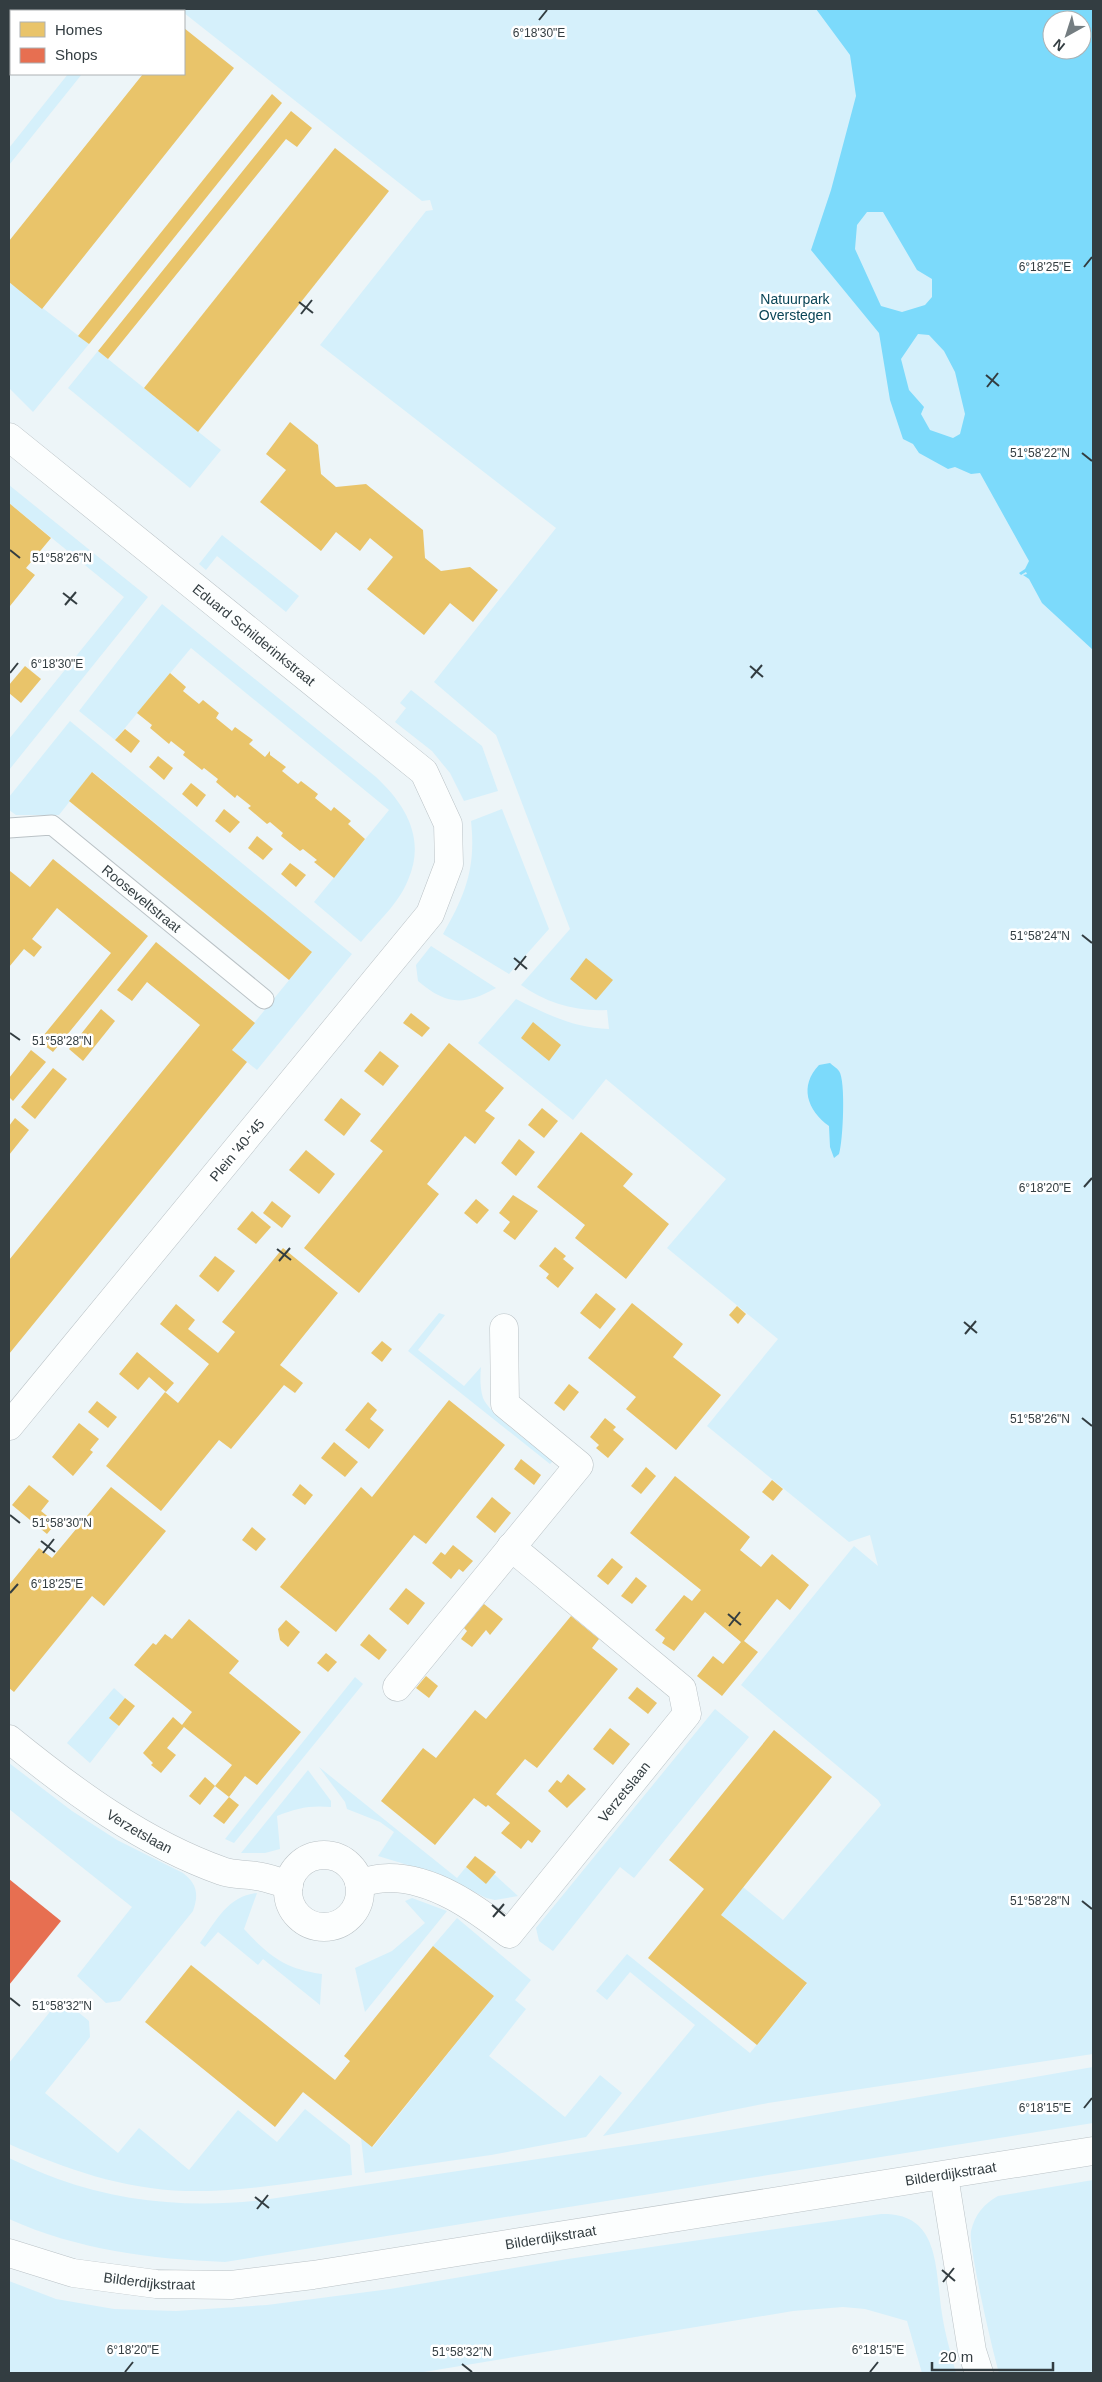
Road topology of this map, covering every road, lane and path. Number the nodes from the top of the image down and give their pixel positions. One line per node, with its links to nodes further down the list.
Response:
1 (9, 437): 3 (street, Eduard Schilderinkstraat)
2 (9, 828): 4 (lane, Rooseveltstraat)
3 (449, 864): 6 (street, Plein '40-'45)
4 (264, 999)
5 (504, 1328): 7 (street)
6 (9, 1426)
7 (512, 1547): 8 (street); 10 (street, Verzetslaan)
8 (397, 1687)
9 (9, 1739): 11 (street, Verzetslaan)
10 (359, 1882): 11 (street); 11 (street)
11 (289, 1885)
12 (1093, 2151): 13 (street, Bilderdijkstraat)
13 (944, 2176): 14 (street, Bilderdijkstraat); 15 (street)
14 (9, 2253)
15 (979, 2373)

